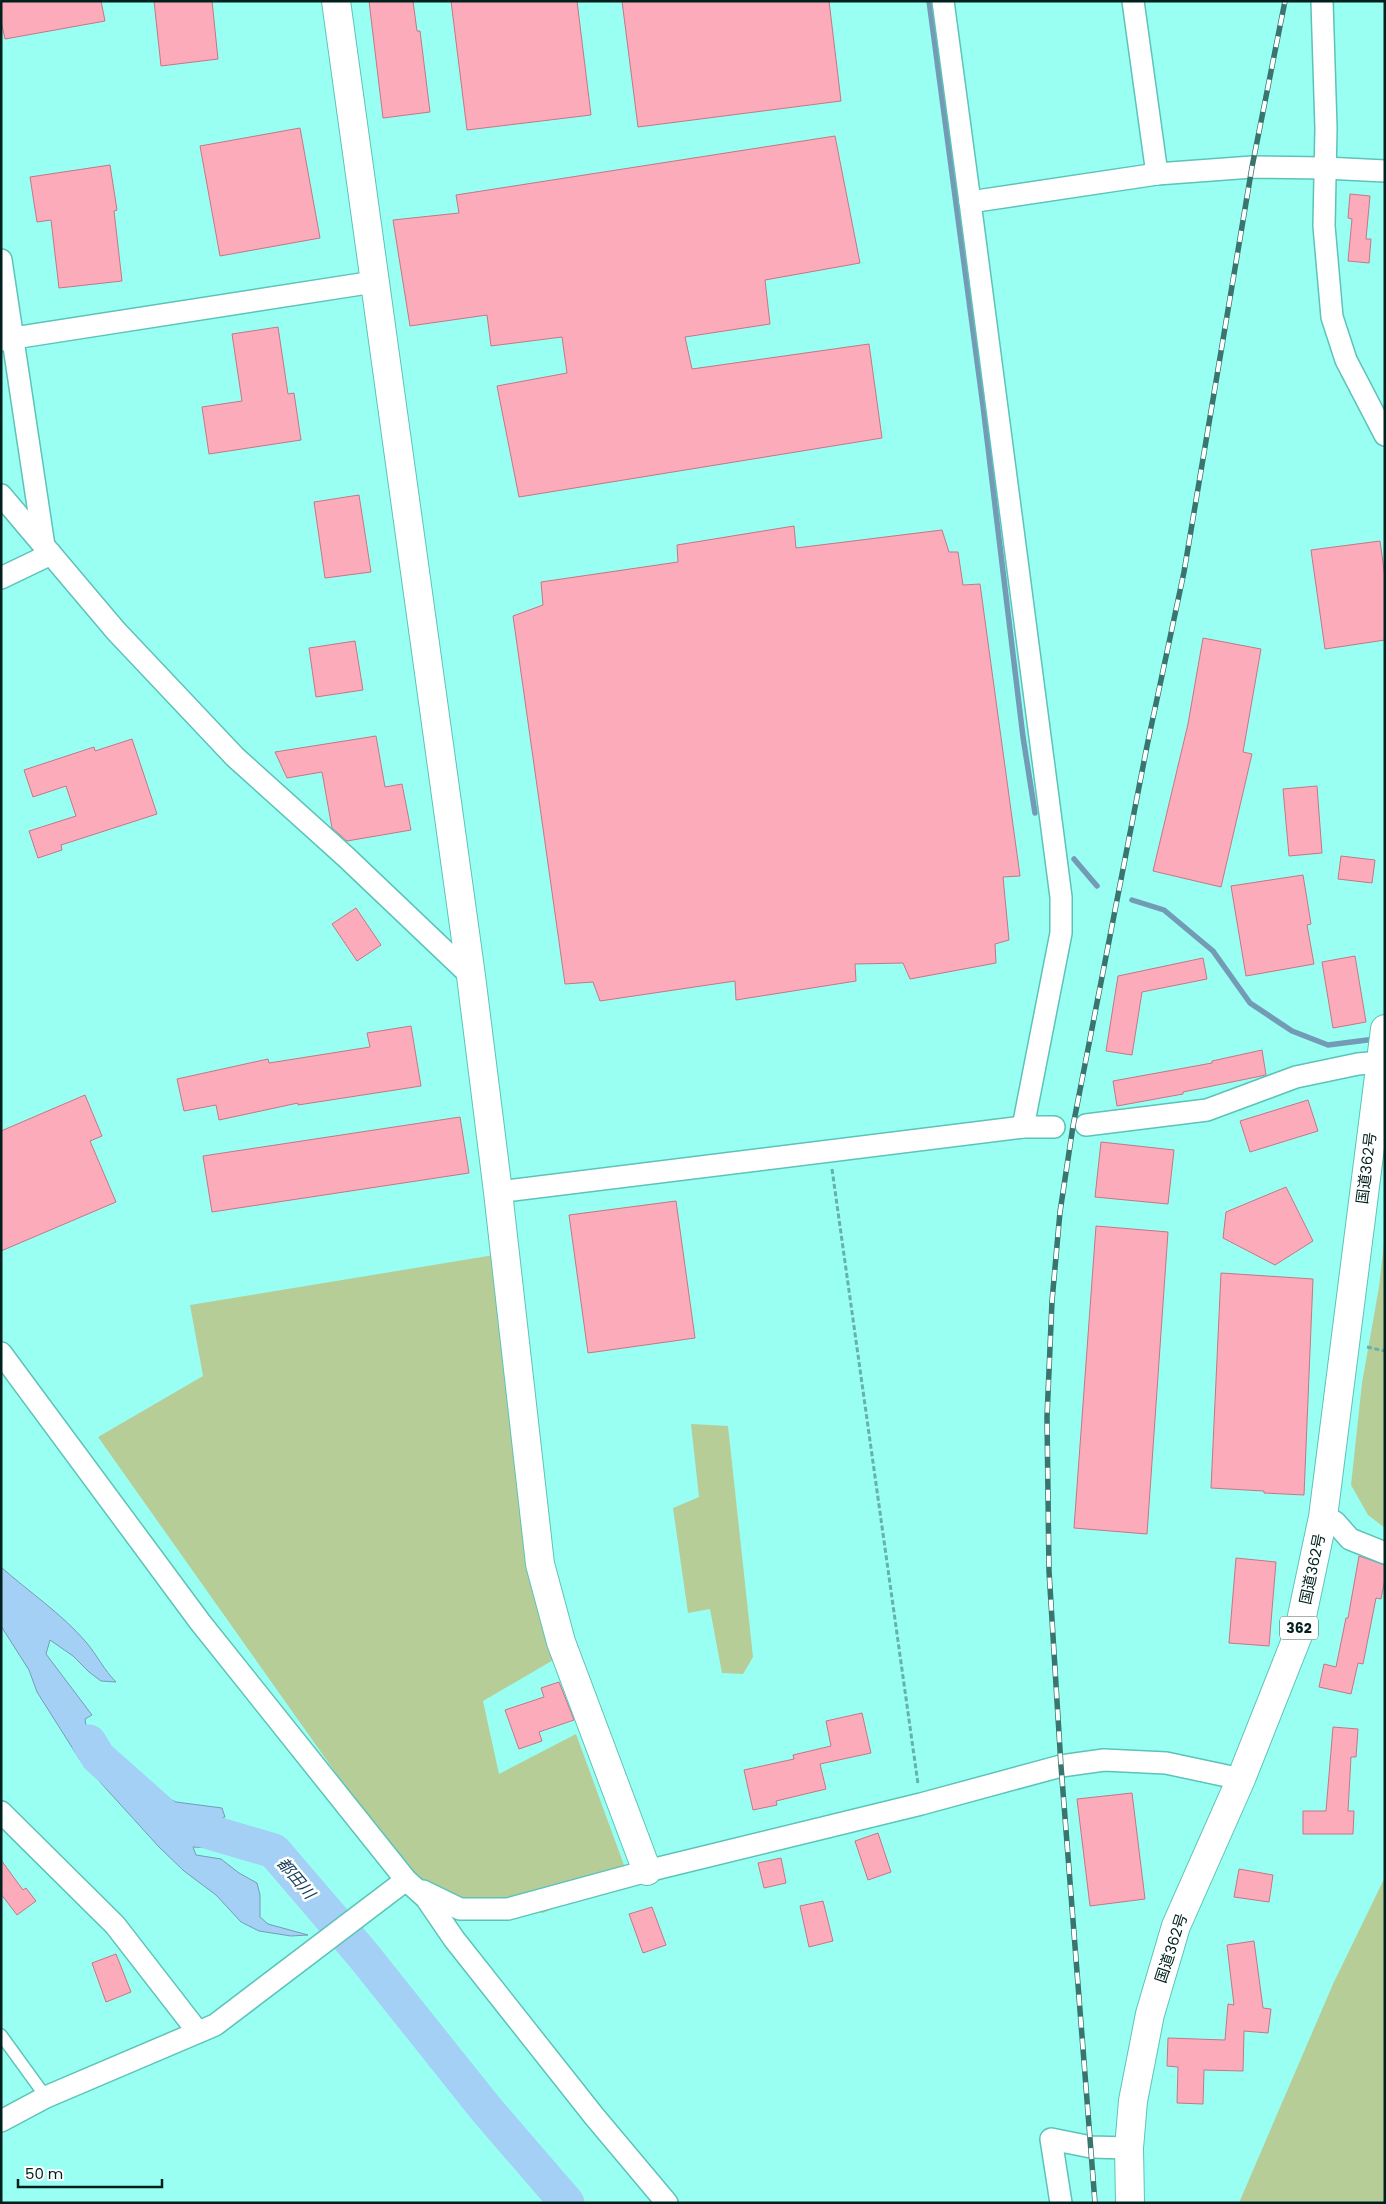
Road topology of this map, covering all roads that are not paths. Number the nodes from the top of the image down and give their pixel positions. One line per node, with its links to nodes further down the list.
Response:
1 (336, 1): 10 (main road)
2 (943, 1): 8 (street)
3 (1133, 1): 7 (street)
4 (1322, 1): 5 (street)
5 (1325, 168): 6 (street); 7 (street); 12 (street)
6 (1385, 171)
7 (1157, 174): 8 (street)
8 (970, 202): 21 (street)
9 (1, 260): 11 (street)
10 (374, 282): 11 (street); 16 (main road)
11 (7, 339): 14 (street)
12 (1385, 435)
13 (1, 495): 14 (street)
14 (47, 550): 15 (street); 16 (street)
15 (1, 578)
16 (471, 976): 23 (main road)
17 (1385, 1029): 18 (main road, 国道362号 / 362)
18 (1381, 1062): 19 (main road, 国道362号 / 362); 20 (street)
19 (1380, 1093): 25 (main road, 国道362号 / 362)
20 (1086, 1125)
21 (1023, 1127): 22 (street); 23 (street)
22 (1054, 1127)
23 (498, 1192): 29 (main road)
24 (1, 1354): 30 (street)
25 (1323, 1517): 26 (street); 27 (main road, 国道362号 / 362)
26 (1385, 1553)
27 (1240, 1779): 29 (street); 35 (main road, 国道362号 / 362)
28 (1, 1812): 31 (street)
29 (647, 1871): 30 (street)
30 (406, 1880): 31 (street); 36 (street)
31 (206, 2029): 33 (street)
32 (1, 2035): 33 (lane)
33 (46, 2097): 34 (street)
34 (1, 2121)
35 (1129, 2148): 37 (street); 38 (main road, 国道362号 / 362)
36 (667, 2203)
37 (1061, 2203)
38 (1130, 2203)

